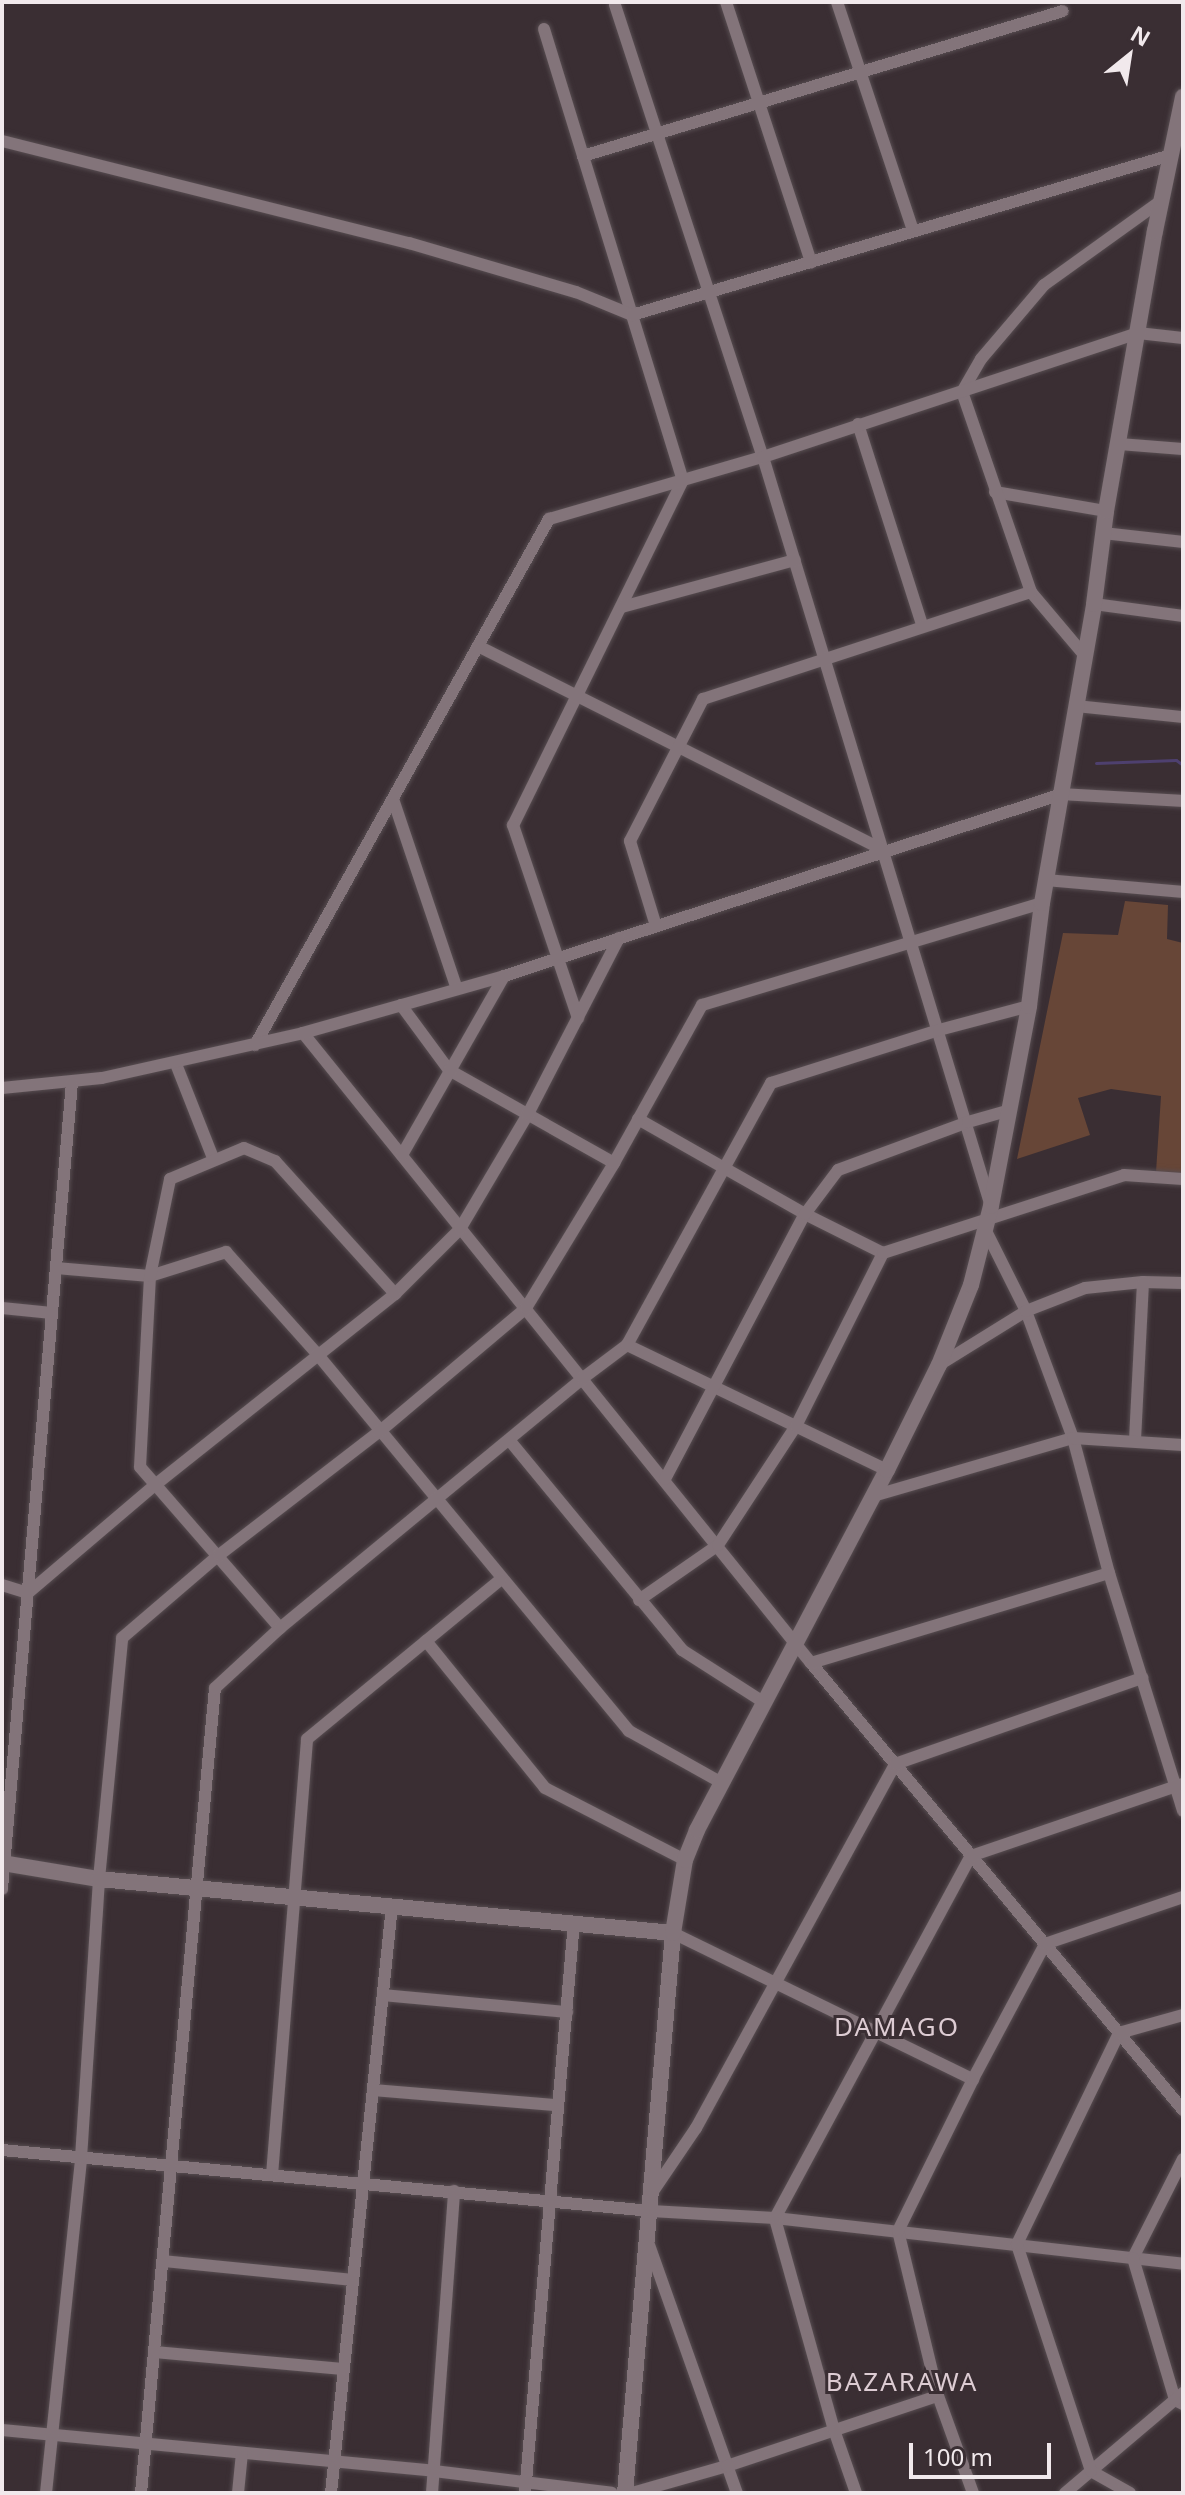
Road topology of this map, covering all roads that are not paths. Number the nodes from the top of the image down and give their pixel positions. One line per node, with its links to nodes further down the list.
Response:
1 (726, 2): 8 (street)
2 (837, 2): 6 (street)
3 (615, 5): 9 (street)
4 (1063, 11): 6 (street)
5 (544, 29): 12 (street)
6 (861, 72): 8 (street); 14 (street)
7 (1183, 97): 11 (main road)
8 (759, 103): 9 (street); 15 (street)
9 (657, 134): 12 (street); 16 (street)
10 (2, 141): 17 (street)
11 (1171, 155): 13 (main road); 14 (street)
12 (583, 156): 17 (street)
13 (1161, 201): 18 (main road); 20 (street)
14 (913, 231): 15 (street)
15 (811, 262): 16 (street)
16 (709, 292): 17 (street); 24 (street)
17 (632, 315): 25 (street)
18 (1138, 333): 19 (street); 20 (street); 22 (main road)
19 (1183, 338)
20 (962, 392): 21 (street); 26 (street)
21 (858, 424): 24 (street); 35 (street)
22 (1119, 444): 23 (street); 27 (main road)
23 (1183, 449)
24 (763, 457): 25 (street); 30 (street)
25 (683, 480): 33 (street); 36 (street)
26 (995, 492): 27 (street); 31 (street)
27 (1106, 511): 28 (main road)
28 (1103, 533): 29 (street); 32 (main road)
29 (1183, 542)
30 (795, 560): 33 (street); 38 (street)
31 (1031, 592): 35 (street); 37 (street)
32 (1094, 604): 34 (street); 37 (main road)
33 (622, 607): 39 (street)
34 (1183, 616)
35 (922, 625): 38 (street)
36 (478, 646): 39 (street); 44 (street)
37 (1085, 656): 40 (main road)
38 (826, 659): 42 (street); 46 (street)
39 (578, 696): 42 (street); 53 (street)
40 (1076, 706): 41 (street); 43 (main road)
41 (1183, 717)
42 (678, 747): 46 (street); 50 (street)
43 (1062, 794): 45 (street); 46 (street); 47 (main road)
44 (393, 799): 55 (street); 61 (street)
45 (1183, 801)
46 (886, 851): 50 (street); 52 (street)
47 (1046, 880): 48 (street); 49 (main road)
48 (1183, 892)
49 (1042, 903): 52 (street); 57 (main road)
50 (656, 926): 51 (street)
51 (619, 938): 53 (street); 58 (street)
52 (912, 940): 59 (street); 68 (street)
53 (558, 958): 54 (street); 58 (street)
54 (504, 976): 55 (street); 63 (street)
55 (457, 989): 56 (street)
56 (401, 1005): 60 (street); 63 (street)
57 (1029, 1006): 59 (street); 66 (main road)
58 (578, 1018): 67 (street)
59 (939, 1030): 69 (street); 73 (street)
60 (303, 1033): 61 (street); 70 (street)
61 (255, 1045): 62 (street)
62 (176, 1064): 64 (street); 71 (street)
63 (449, 1070): 67 (street); 70 (street)
64 (72, 1083): 65 (street); 79 (street)
65 (2, 1088)
66 (1010, 1110): 69 (street); 76 (main road)
67 (528, 1114): 72 (street); 77 (street)
68 (638, 1119): 72 (street); 73 (street)
69 (968, 1122): 75 (street); 76 (street)
70 (402, 1155): 77 (street)
71 (213, 1158): 80 (street); 83 (street)
72 (614, 1163): 85 (street)
73 (723, 1170): 75 (street); 88 (street)
74 (1183, 1179): 76 (street)
75 (805, 1214): 78 (street); 92 (street)
76 (988, 1218): 78 (street); 86 (street); 90 (main road)
77 (460, 1229): 83 (street); 85 (street)
78 (883, 1253): 93 (street)
79 (56, 1268): 80 (street); 87 (street)
80 (150, 1276): 89 (street); 101 (street)
81 (1143, 1282): 82 (street); 86 (street); 96 (street)
82 (1183, 1283)
83 (395, 1294): 89 (street)
84 (2, 1308): 87 (street)
85 (526, 1308): 91 (street); 94 (street)
86 (1026, 1311): 90 (street); 95 (street)
87 (52, 1313): 109 (street)
88 (627, 1345): 91 (street); 92 (street)
89 (318, 1355): 94 (street); 101 (street)
90 (939, 1365): 99 (main road)
91 (583, 1378): 97 (street); 100 (street)
92 (714, 1388): 93 (street); 100 (street)
93 (796, 1426): 99 (street); 104 (street)
94 (379, 1432): 103 (street); 105 (street)
95 (1073, 1438): 96 (street); 102 (street); 106 (street)
96 (1135, 1440): 98 (street)
97 (510, 1441): 103 (street); 110 (street)
98 (1183, 1445)
99 (887, 1470): 102 (main road)
100 (665, 1479): 104 (street)
101 (155, 1485): 105 (street); 109 (street)
102 (873, 1496): 113 (main road)
103 (437, 1502): 107 (street); 111 (street)
104 (718, 1545): 110 (street); 113 (street)
105 (219, 1555): 111 (street); 124 (street)
106 (1109, 1573): 114 (street); 115 (street)
107 (501, 1579): 112 (street); 118 (street)
108 (2, 1585): 109 (street)
109 (28, 1593): 123 (street)
110 (639, 1600): 116 (street)
111 (280, 1628): 125 (street)
112 (426, 1641): 122 (street); 127 (street)
113 (798, 1643): 114 (street); 116 (main road)
114 (811, 1663): 117 (street)
115 (1142, 1678): 117 (street); 119 (street)
116 (765, 1703): 118 (main road)
117 (895, 1764): 121 (street); 133 (street)
118 (722, 1783): 122 (main road)
119 (1180, 1786): 120 (street); 121 (street)
120 (1183, 1811)
121 (971, 1856): 132 (street); 137 (street)
122 (685, 1860): 131 (main road)
123 (3, 1863): 124 (main road); 126 (street)
124 (99, 1879): 125 (main road); 144 (street)
125 (195, 1888): 127 (main road); 146 (street)
126 (2, 1889)
127 (294, 1896): 129 (main road); 147 (street)
128 (1183, 1897): 132 (street)
129 (392, 1906): 130 (main road); 134 (street)
130 (574, 1922): 131 (main road); 135 (street)
131 (673, 1933): 133 (street); 149 (main road)
132 (1045, 1944): 138 (street); 139 (street)
133 (774, 1981): 137 (street); 149 (street)
134 (383, 1995): 135 (street); 140 (street)
135 (567, 2012): 141 (street)
136 (1183, 2015): 138 (street)
137 (873, 2031): 139 (street); 153 (street)
138 (1119, 2033): 142 (street); 156 (street)
139 (973, 2079): 154 (street)
140 (373, 2090): 141 (street); 148 (street)
141 (557, 2105): 151 (street)
142 (1183, 2110)
143 (2, 2150): 144 (street)
144 (81, 2158): 146 (street); 167 (street)
145 (1183, 2159): 157 (street)
146 (172, 2166): 147 (street); 158 (street)
147 (272, 2175): 148 (street)
148 (363, 2183): 150 (street); 160 (street)
149 (654, 2190): 152 (main road)
150 (454, 2191): 151 (street); 172 (street)
151 (553, 2200): 152 (street); 174 (street)
152 (651, 2211): 153 (street); 155 (main road)
153 (775, 2218): 154 (street); 166 (street)
154 (898, 2231): 156 (street); 163 (street)
155 (648, 2242): 171 (street); 181 (main road)
156 (1017, 2244): 157 (street); 173 (street)
157 (1133, 2258): 159 (street); 164 (street)
158 (163, 2261): 160 (street); 161 (street)
159 (1183, 2264)
160 (352, 2280): 162 (street)
161 (155, 2352): 162 (street); 168 (street)
162 (342, 2369): 170 (street)
163 (938, 2396): 166 (street); 185 (street)
164 (1180, 2399): 173 (street)
165 (2, 2430): 167 (street)
166 (834, 2430): 171 (street); 184 (street)
167 (51, 2434): 168 (street); 175 (street)
168 (147, 2444): 169 (street); 176 (street)
169 (242, 2453): 170 (street); 177 (street)
170 (332, 2461): 172 (street); 178 (street)
171 (727, 2466): 182 (street); 183 (street)
172 (434, 2471): 174 (street); 179 (street)
173 (1091, 2471): 186 (street); 187 (street)
174 (526, 2487): 180 (street)
175 (46, 2493)
176 (141, 2493)
177 (238, 2493)
178 (331, 2493)
179 (432, 2493)
180 (612, 2493)
181 (625, 2493)
182 (632, 2493)
183 (737, 2493)
184 (856, 2493)
185 (973, 2493)
186 (1065, 2493)
187 (1130, 2493)

